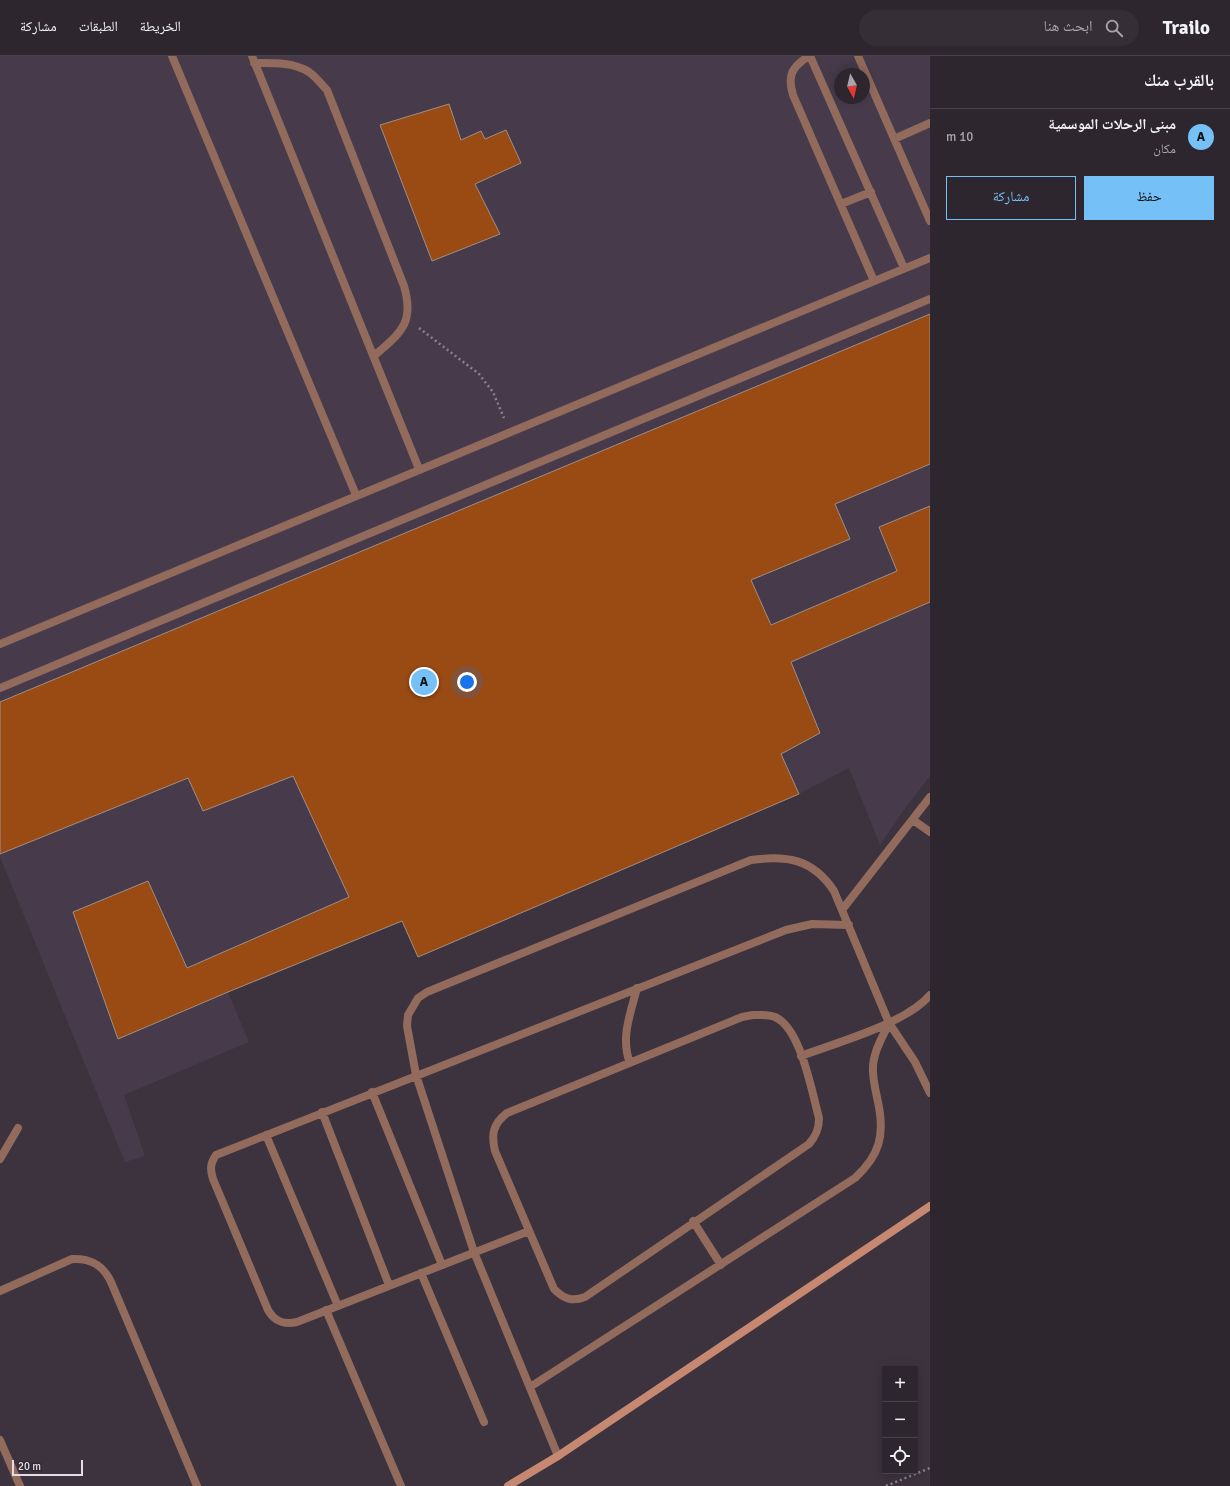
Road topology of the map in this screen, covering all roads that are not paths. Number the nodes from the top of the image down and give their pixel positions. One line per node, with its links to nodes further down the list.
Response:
1 (172, 56): 16 (lane)
2 (809, 56): 7 (lane); 8 (lane)
3 (858, 56): 6 (lane)
4 (253, 60): 14 (lane); 14 (lane)
5 (930, 123): 6 (lane)
6 (894, 139): 9 (lane)
7 (871, 192): 8 (lane); 11 (lane)
8 (841, 204): 12 (lane)
9 (930, 221)
10 (930, 258): 11 (lane)
11 (904, 268): 12 (lane)
12 (874, 281): 15 (lane)
13 (930, 299): 18 (lane)
14 (374, 356): 15 (lane)
15 (419, 469): 16 (lane)
16 (356, 495): 17 (lane)
17 (0, 644)
18 (0, 688)
19 (930, 797): 20 (lane)
20 (913, 820): 21 (lane); 22 (lane)
21 (930, 832)
22 (842, 910): 23 (lane); 29 (lane)
23 (849, 925): 24 (lane); 26 (lane)
24 (637, 988): 28 (lane); 29 (lane)
25 (930, 995): 26 (lane)
26 (890, 1023): 27 (lane); 31 (lane); 41 (lane)
27 (801, 1056): 28 (lane); 37 (lane)
28 (630, 1063): 38 (lane)
29 (416, 1075): 30 (lane); 39 (lane)
30 (372, 1092): 32 (lane); 40 (lane)
31 (930, 1093)
32 (322, 1112): 34 (lane); 43 (lane)
33 (18, 1128): 35 (lane)
34 (266, 1135): 45 (lane); 46 (lane)
35 (0, 1159)
36 (930, 1206): 50 (main road)
37 (693, 1221): 38 (lane); 41 (lane)
38 (529, 1231): 39 (lane)
39 (474, 1252): 40 (lane); 47 (lane)
40 (442, 1265): 42 (lane)
41 (721, 1265): 47 (lane)
42 (421, 1273): 43 (lane); 48 (lane)
43 (389, 1285): 45 (lane)
44 (0, 1290): 52 (lane)
45 (338, 1306): 46 (lane)
46 (326, 1310): 53 (lane)
47 (530, 1387): 50 (lane)
48 (484, 1422)
49 (0, 1440): 51 (lane)
50 (558, 1456): 54 (main road)
51 (20, 1486)
52 (197, 1486)
53 (401, 1486)
54 (508, 1486)

